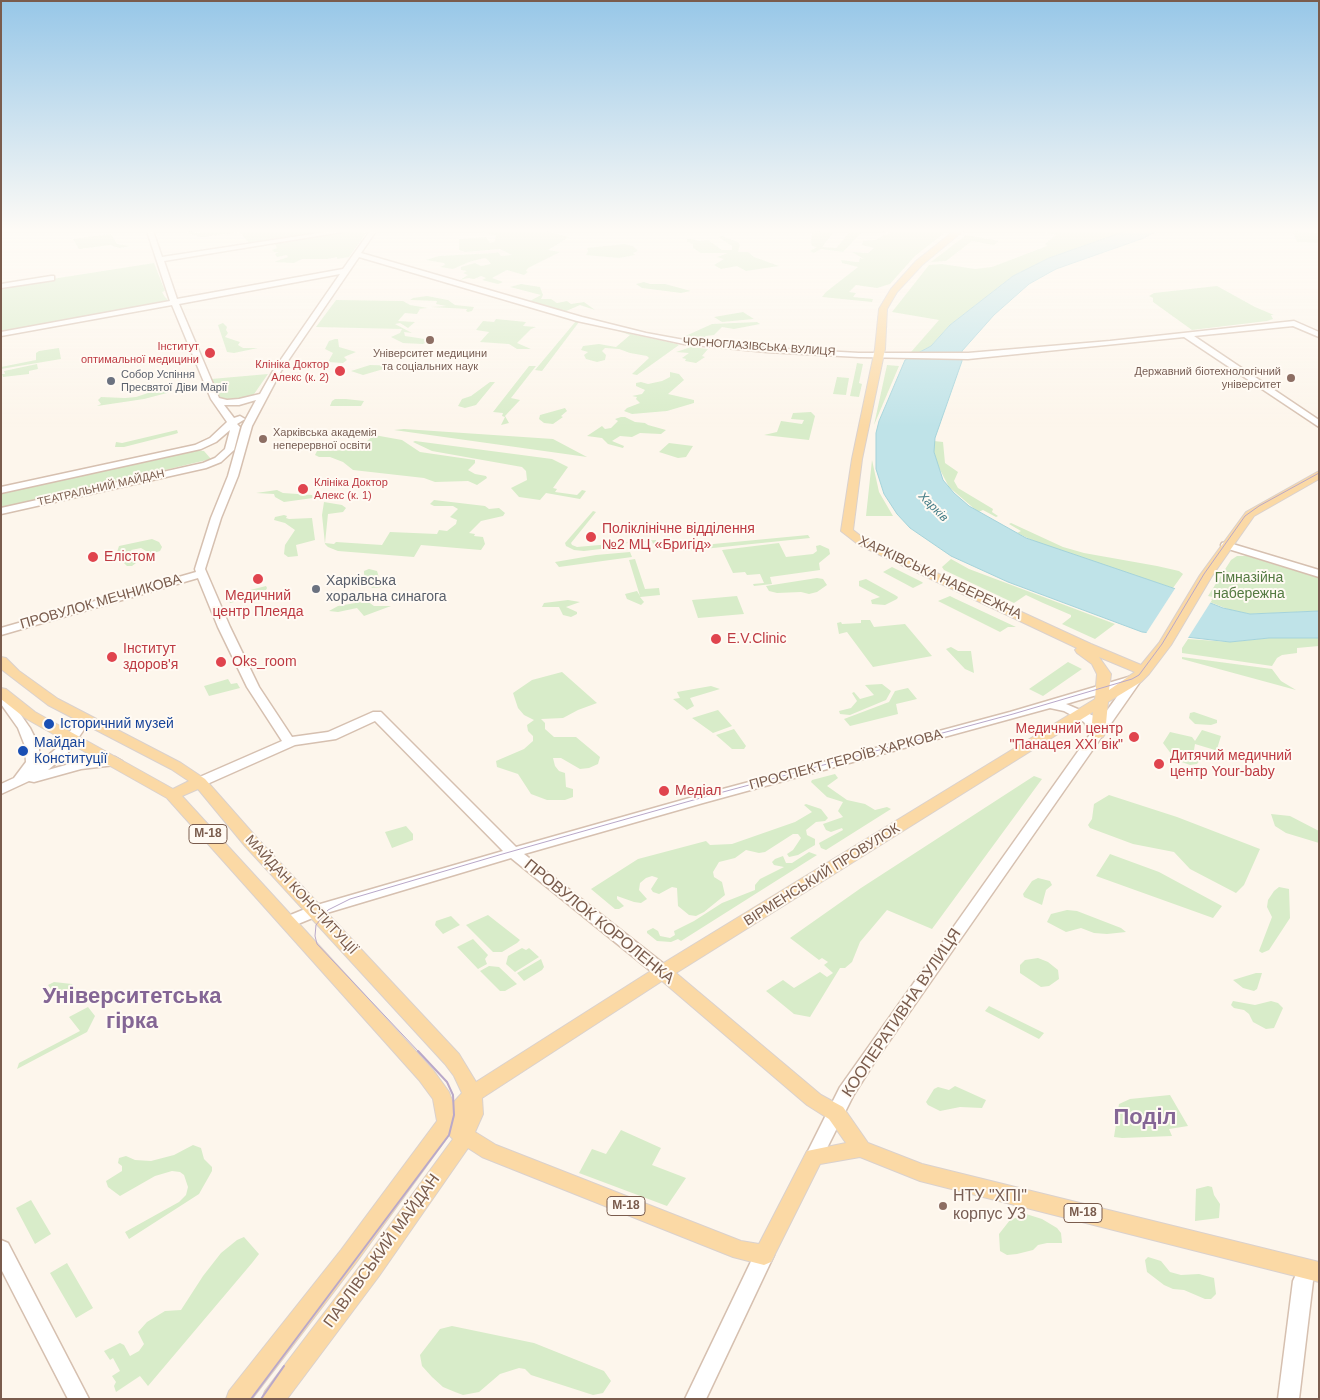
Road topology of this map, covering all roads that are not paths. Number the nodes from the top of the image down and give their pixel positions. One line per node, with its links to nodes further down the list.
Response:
1 (172, 296): 6 (street)
2 (205, 296): 6 (street)
3 (328, 296): 11 (street)
4 (502, 296): 10 (street, ЧОРНОГЛАЗІВСЬКА ВУЛИЦЯ)
5 (891, 296): 10 (main road)
6 (174, 302): 7 (street); 12 (street)
7 (1, 334)
8 (1186, 335): 9 (street, ЧОРНОГЛАЗІВСЬКА ВУЛИЦЯ); 10 (street, ЧОРНОГЛАЗІВСЬКА ВУЛИЦЯ); 15 (street)
9 (1319, 335)
10 (879, 355): 28 (main road, ХАРКІВСЬКА НАБЕРЕЖНА)
11 (263, 396): 12 (street); 13 (street)
12 (216, 399): 14 (street)
13 (254, 412): 14 (street); 16 (street)
14 (233, 422): 16 (street); 17 (street); 18 (street)
15 (1319, 424)
16 (247, 426): 19 (street)
17 (202, 445): 18 (street); 22 (street, ТЕАТРАЛЬНИЙ МАЙДАН)
18 (218, 460): 20 (street)
19 (236, 465): 20 (street); 25 (street)
20 (201, 466): 23 (street, ТЕАТРАЛЬНИЙ МАЙДАН)
21 (1319, 474): 24 (main road)
22 (1, 490)
23 (1, 511)
24 (1226, 545): 26 (street); 30 (main road)
25 (201, 574): 27 (street, ПРОВУЛОК МЕЧНИКОВА); 37 (street)
26 (1319, 574)
27 (1, 632)
28 (1075, 642): 30 (main road, ХАРКІВСЬКА НАБЕРЕЖНА); 32 (main road)
29 (1, 661): 35 (main road, МАЙДАН КОНСТИТУЦІЇ / М-18)
30 (1140, 675): 32 (main road, ВІРМЕНСЬКИЙ ПРОВУЛОК); 36 (street, КООПЕРАТИВНА ВУЛИЦЯ)
31 (1, 694): 38 (main road, МАЙДАН КОНСТИТУЦІЇ / М-18); 43 (street)
32 (1101, 695): 33 (street, ПРОСПЕКТ ГЕРОЇВ ХАРКОВА); 34 (main road, ВІРМЕНСЬКИЙ ПРОВУЛОК); 36 (main road)
33 (1050, 704): 34 (street); 45 (street, ПРОСПЕКТ ГЕРОЇВ ХАРКОВА)
34 (1080, 714): 36 (street); 48 (main road, ВІРМЕНСЬКИЙ ПРОВУЛОК)
35 (79, 715): 38 (street); 42 (main road, МАЙДАН КОНСТИТУЦІЇ / М-18)
36 (1098, 734): 50 (street, КООПЕРАТИВНА ВУЛИЦЯ)
37 (286, 737): 39 (street); 40 (street)
38 (72, 739): 41 (main road, МАЙДАН КОНСТИТУЦІЇ / М-18); 43 (street)
39 (306, 742): 40 (street); 45 (street, ПРОВУЛОК КОРОЛЕНКА)
40 (254, 758): 42 (street)
41 (115, 761): 43 (street); 44 (main road, МАЙДАН КОНСТИТУЦІЇ / М-18)
42 (200, 782): 44 (main road); 46 (main road, МАЙДАН КОНСТИТУЦІЇ / М-18)
43 (6, 787)
44 (172, 795): 47 (main road, МАЙДАН КОНСТИТУЦІЇ / М-18)
45 (514, 853): 46 (street, ПРОСПЕКТ ГЕРОЇВ ХАРКОВА); 48 (street, ПРОВУЛОК КОРОЛЕНКА)
46 (315, 911): 47 (street, ПРОСПЕКТ ГЕРОЇВ ХАРКОВА); 49 (main road, МАЙДАН КОНСТИТУЦІЇ / М-18)
47 (288, 922): 51 (main road, МАЙДАН КОНСТИТУЦІЇ / М-18)
48 (663, 972): 49 (main road, ВІРМЕНСЬКИЙ ПРОВУЛОК); 50 (main road, ПРОВУЛОК КОРОЛЕНКА)
49 (472, 1096): 51 (main road, ПАВЛІВСЬКИЙ МАЙДАН); 52 (main road, ПАВЛІВСЬКИЙ МАЙДАН)
50 (836, 1113): 53 (main road); 54 (street, КООПЕРАТИВНА ВУЛИЦЯ)
51 (447, 1123): 52 (main road); 59 (main road, ПАВЛІВСЬКИЙ МАЙДАН)
52 (466, 1135): 56 (main road, М-18); 60 (main road, ПАВЛІВСЬКИЙ МАЙДАН)
53 (861, 1149): 54 (main road); 57 (main road, М-18)
54 (814, 1157): 56 (main road, КООПЕРАТИВНА ВУЛИЦЯ)
55 (1, 1249): 58 (street)
56 (764, 1255): 61 (street, КООПЕРАТИВНА ВУЛИЦЯ)
57 (1314, 1271): 62 (street)
58 (79, 1399)
59 (237, 1399)
60 (273, 1399)
61 (695, 1399)
62 (1288, 1399)

